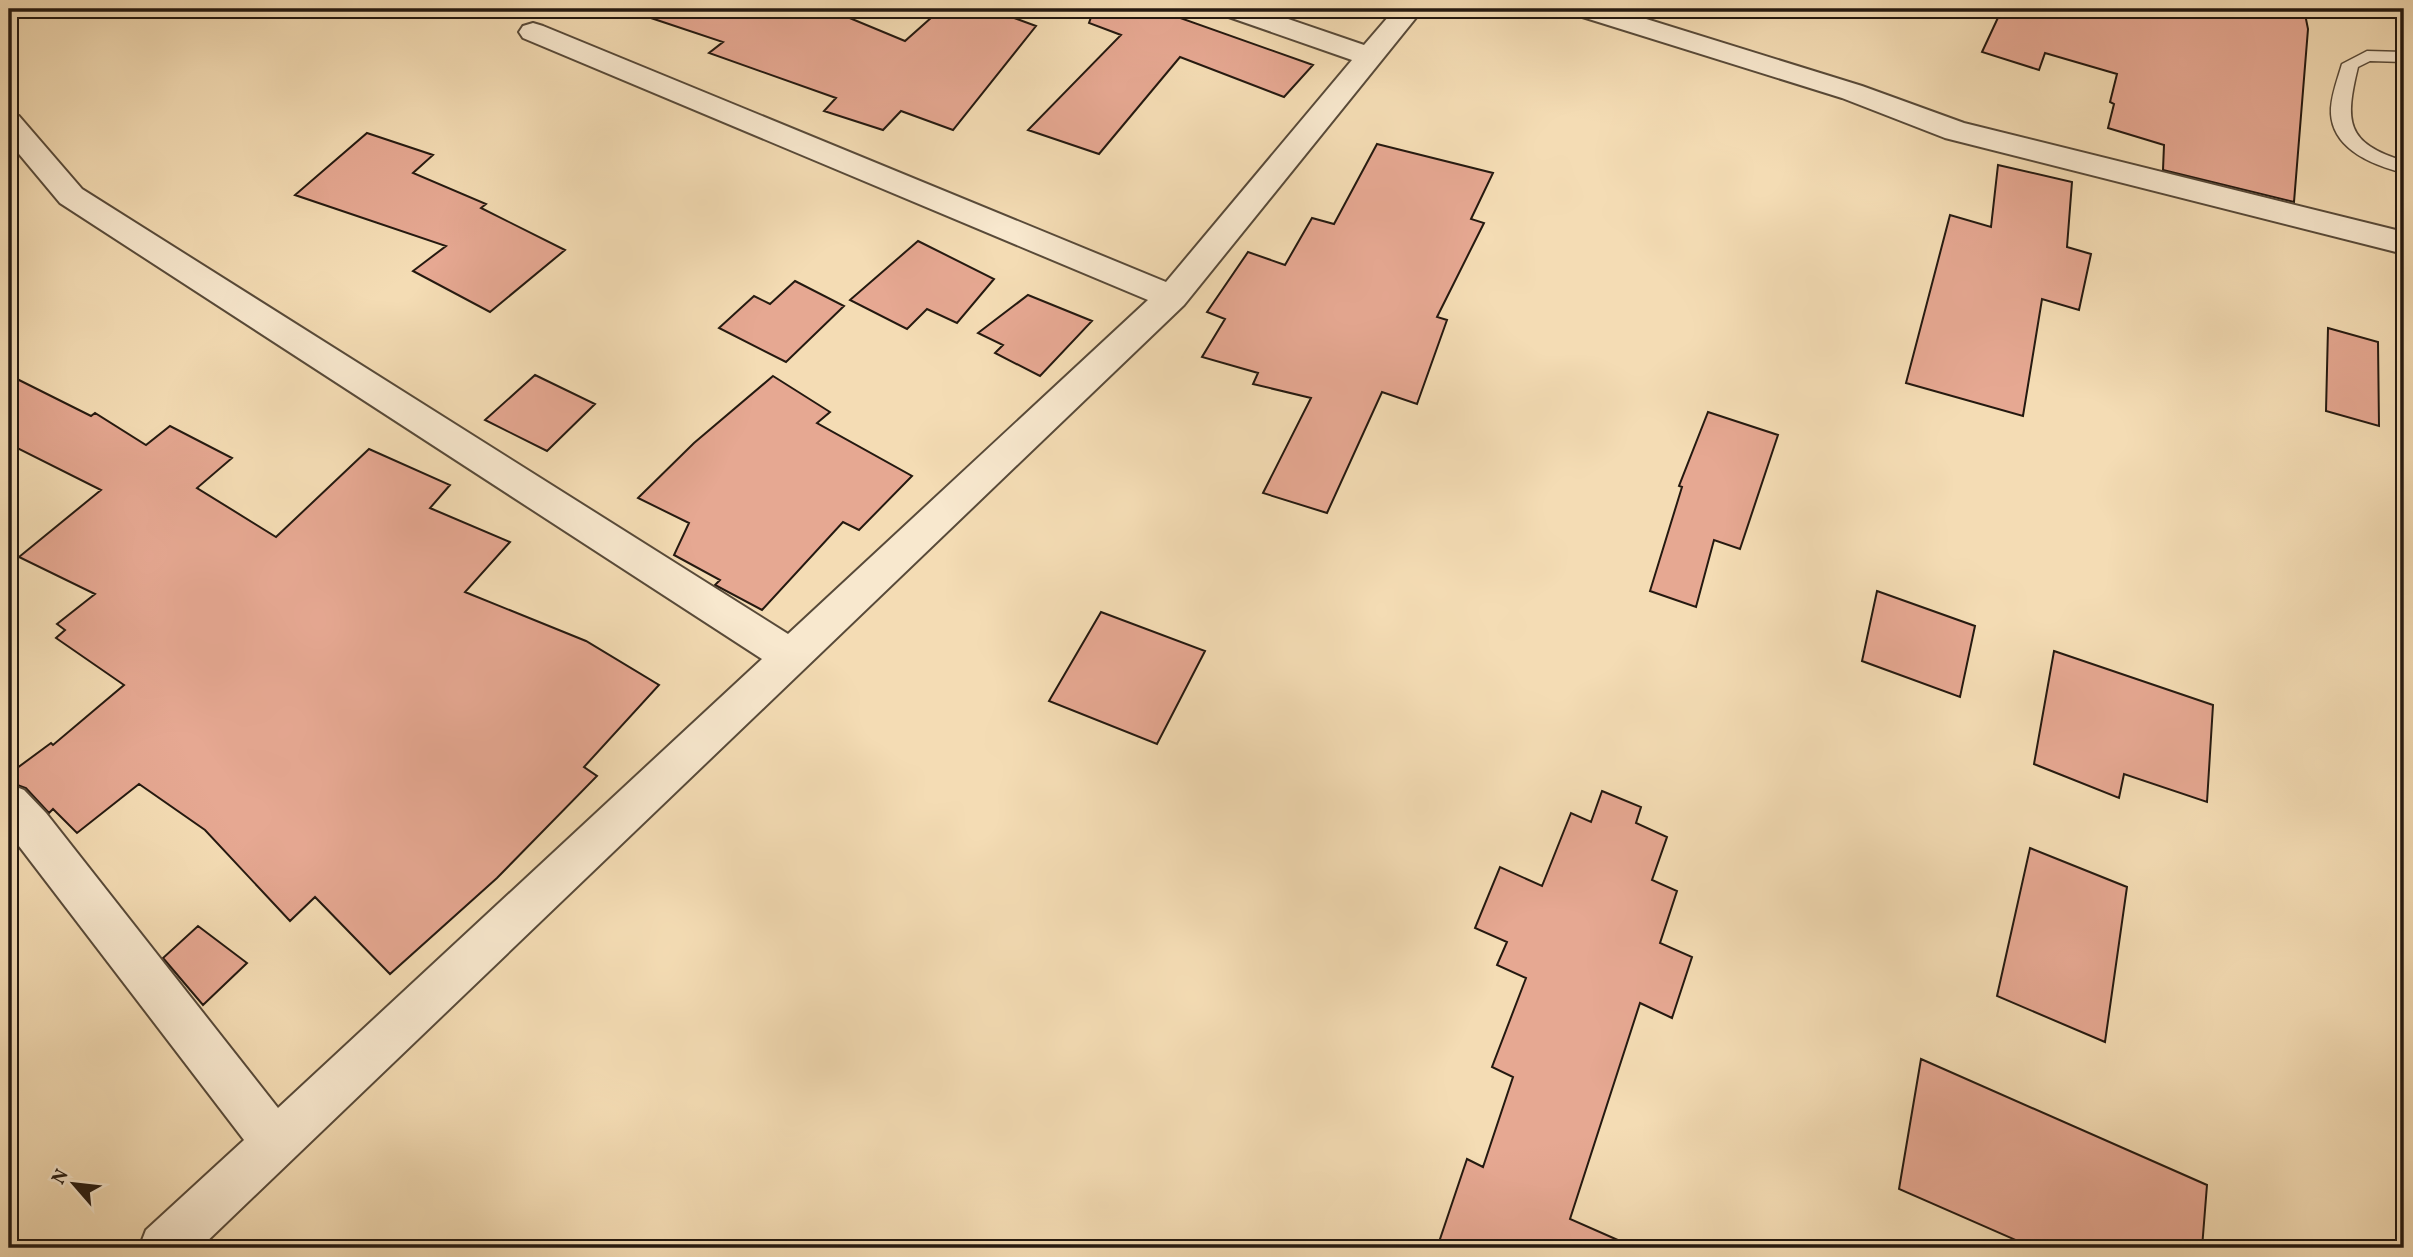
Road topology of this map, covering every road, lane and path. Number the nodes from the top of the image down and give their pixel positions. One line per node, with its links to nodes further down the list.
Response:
1 (1233, 9): 5 (street)
2 (1409, 9): 5 (street)
3 (1586, 9): 9 (street)
4 (533, 32): 10 (street)
5 (1371, 57): 10 (street)
6 (2404, 57): 8 (lane)
7 (9, 123): 11 (street)
8 (2404, 167)
9 (2404, 243)
10 (1172, 296): 11 (street)
11 (790, 656): 13 (street)
12 (9, 803): 13 (street)
13 (276, 1143): 14 (street)
14 (164, 1248)

